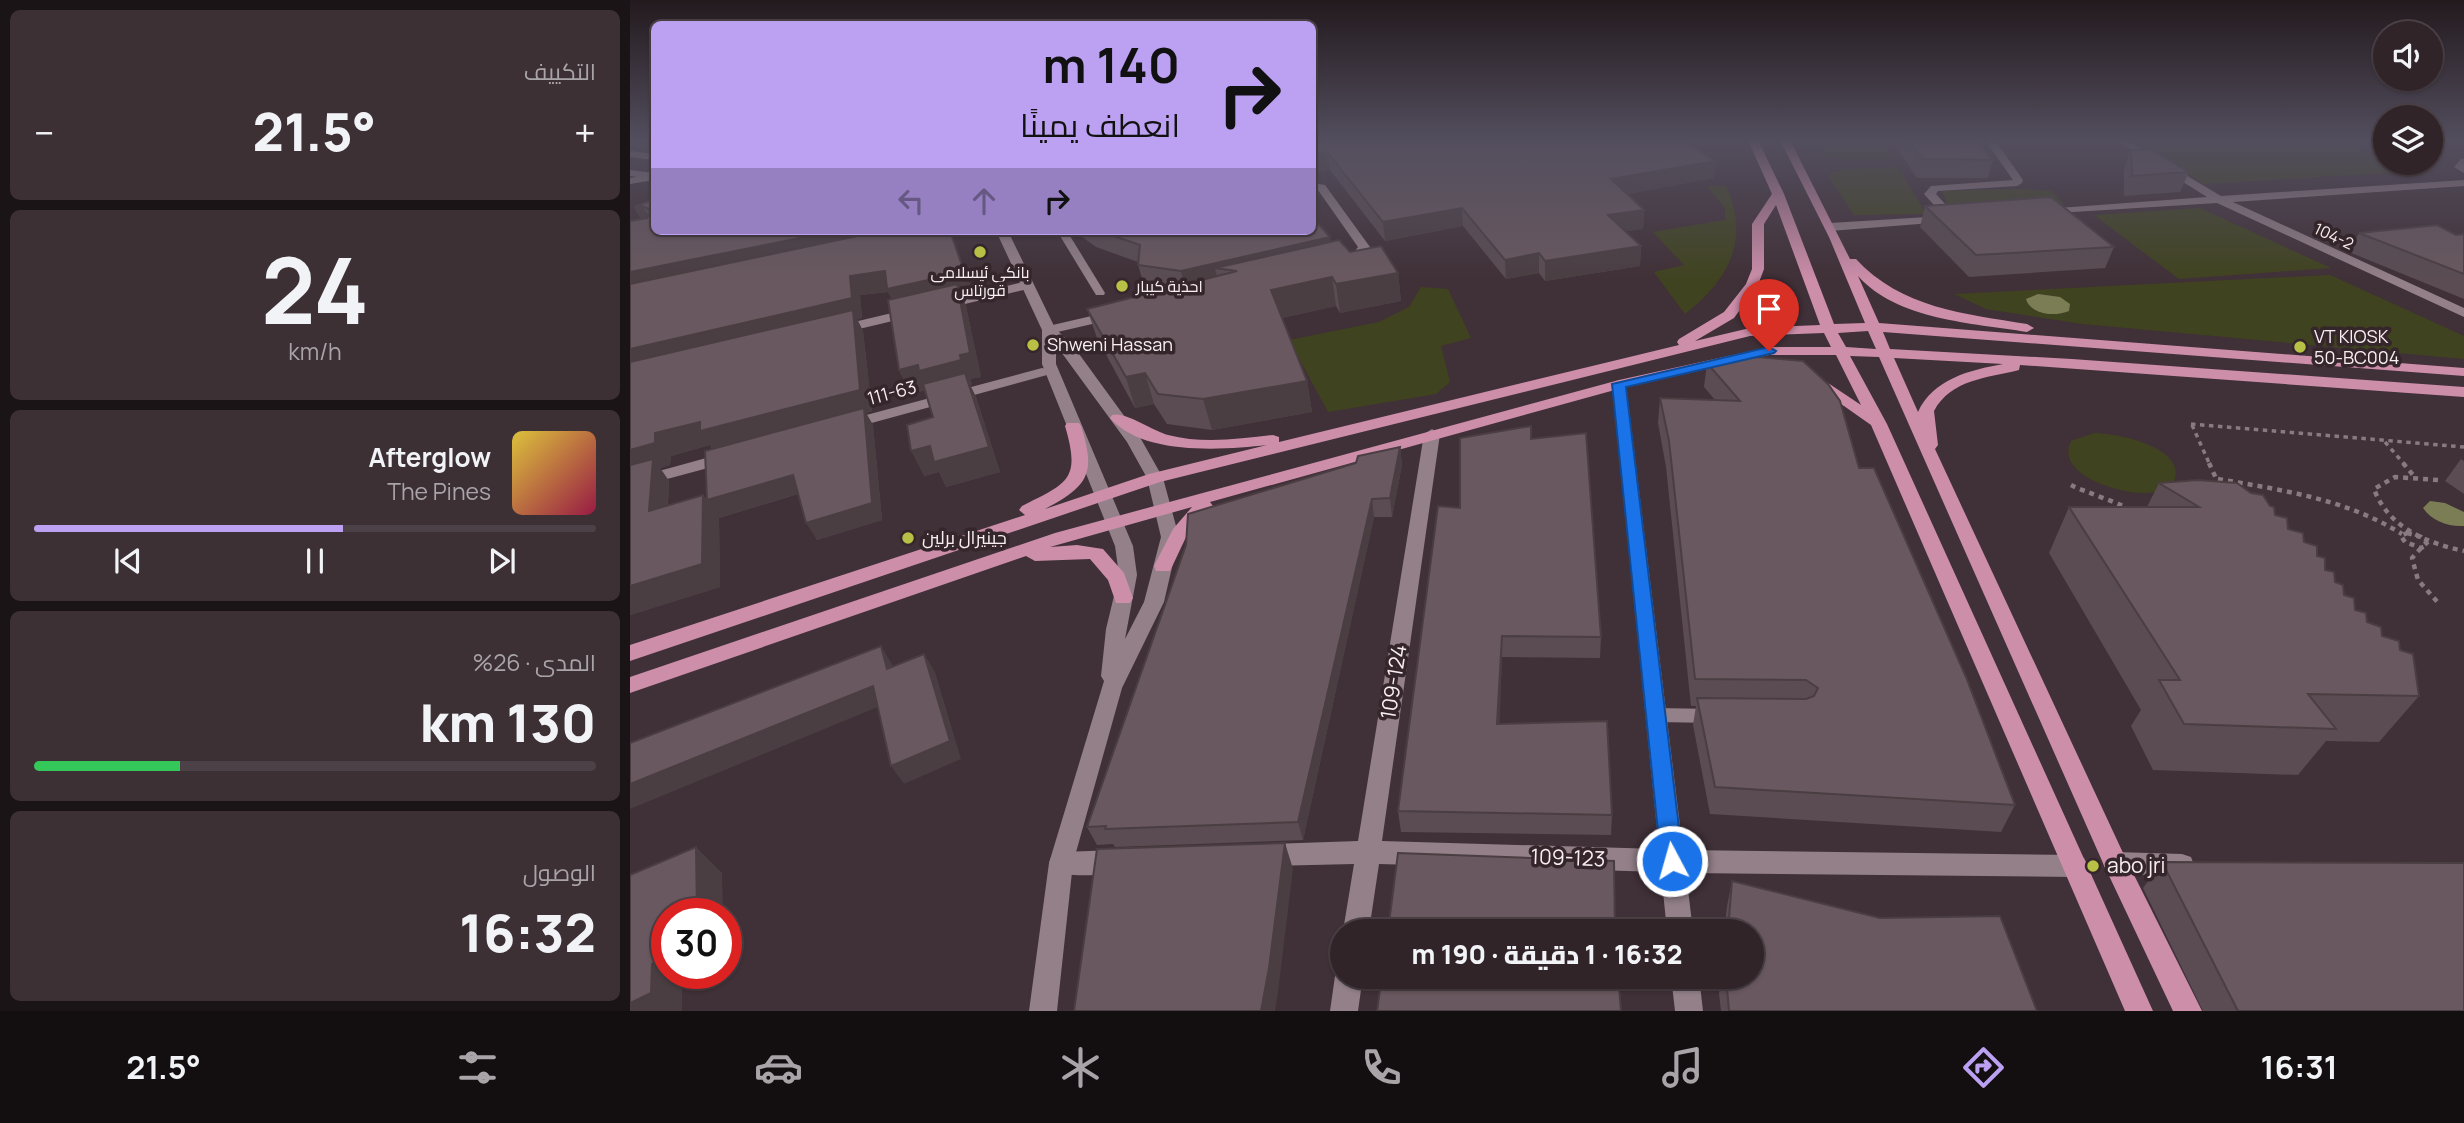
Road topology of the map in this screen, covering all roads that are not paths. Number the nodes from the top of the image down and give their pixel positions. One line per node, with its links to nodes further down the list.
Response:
1 (1318, 187): 17 (street)
2 (1775, 187): 7 (main road)
3 (1810, 187): 12 (main road)
4 (1955, 187): 11 (street)
5 (2198, 187): 8 (street, 104-2)
6 (2399, 187): 8 (street)
7 (1778, 194): 22 (main road); 29 (main road)
8 (2217, 199): 9 (street); 21 (street, 104-2)
9 (2036, 212)
10 (1966, 218): 11 (street)
11 (1952, 219): 12 (street)
12 (1833, 232): 23 (main road); 26 (main road)
13 (941, 235): 16 (street)
14 (1003, 235): 18 (street)
15 (1064, 235): 19 (lane)
16 (918, 240)
17 (1326, 266)
18 (1027, 285): 24 (street); 25 (street)
19 (1100, 293)
20 (1127, 312): 24 (street)
21 (2464, 313)
22 (1828, 327): 23 (main road); 27 (main road); 29 (main road)
23 (1872, 327): 26 (main road); 28 (main road)
24 (1049, 330): 38 (street); 40 (street)
25 (829, 332)
26 (2110, 344): 34 (main road)
27 (1840, 351): 28 (main road); 33 (main road); 39 (main road)
28 (1883, 353): 30 (main road); 45 (main road)
29 (1650, 357): 42 (main road)
30 (2072, 363): 37 (main road); 45 (main road)
31 (1768, 367): 33 (main road)
32 (1042, 372): 41 (street, 111-63)
33 (1673, 372): 36 (main road)
34 (2464, 372)
35 (1801, 374): 39 (main road)
36 (1619, 384): 43 (main road); 58 (street)
37 (2464, 392)
38 (1118, 418): 42 (main road); 46 (street)
39 (1879, 424): 67 (main road)
40 (1073, 426): 49 (street); 51 (main road)
41 (829, 429)
42 (1339, 433): 46 (main road)
43 (1432, 434): 48 (main road); 60 (street, 109-124)
44 (750, 451): 47 (street)
45 (1931, 458): 65 (main road)
46 (1154, 478): 49 (main road); 50 (street)
47 (630, 484)
48 (1233, 489): 50 (main road); 52 (main road)
49 (1108, 507): 50 (main road); 51 (main road); 53 (main road); 54 (street)
50 (1163, 508): 52 (street)
51 (983, 534): 55 (main road)
52 (1163, 566): 57 (street)
53 (947, 576): 54 (main road); 56 (main road)
54 (1123, 598): 57 (street)
55 (630, 653)
56 (630, 685)
57 (1111, 688): 64 (street)
58 (1657, 715): 59 (lane); 63 (street)
59 (1735, 716)
60 (1368, 852): 61 (street, 109-123); 63 (street, 109-123); 68 (street, 109-124)
61 (1242, 856)
62 (1145, 860): 64 (street)
63 (1672, 861): 67 (street, 109-123); 69 (street)
64 (1061, 863): 72 (street)
65 (2115, 863): 66 (street); 76 (main road)
66 (2204, 865)
67 (2075, 866): 75 (main road)
68 (1358, 919)
69 (1679, 919)
70 (1347, 989): 73 (street)
71 (1686, 989): 74 (street)
72 (1043, 1011)
73 (1344, 1011)
74 (1689, 1011)
75 (2139, 1011)
76 (2188, 1011)

